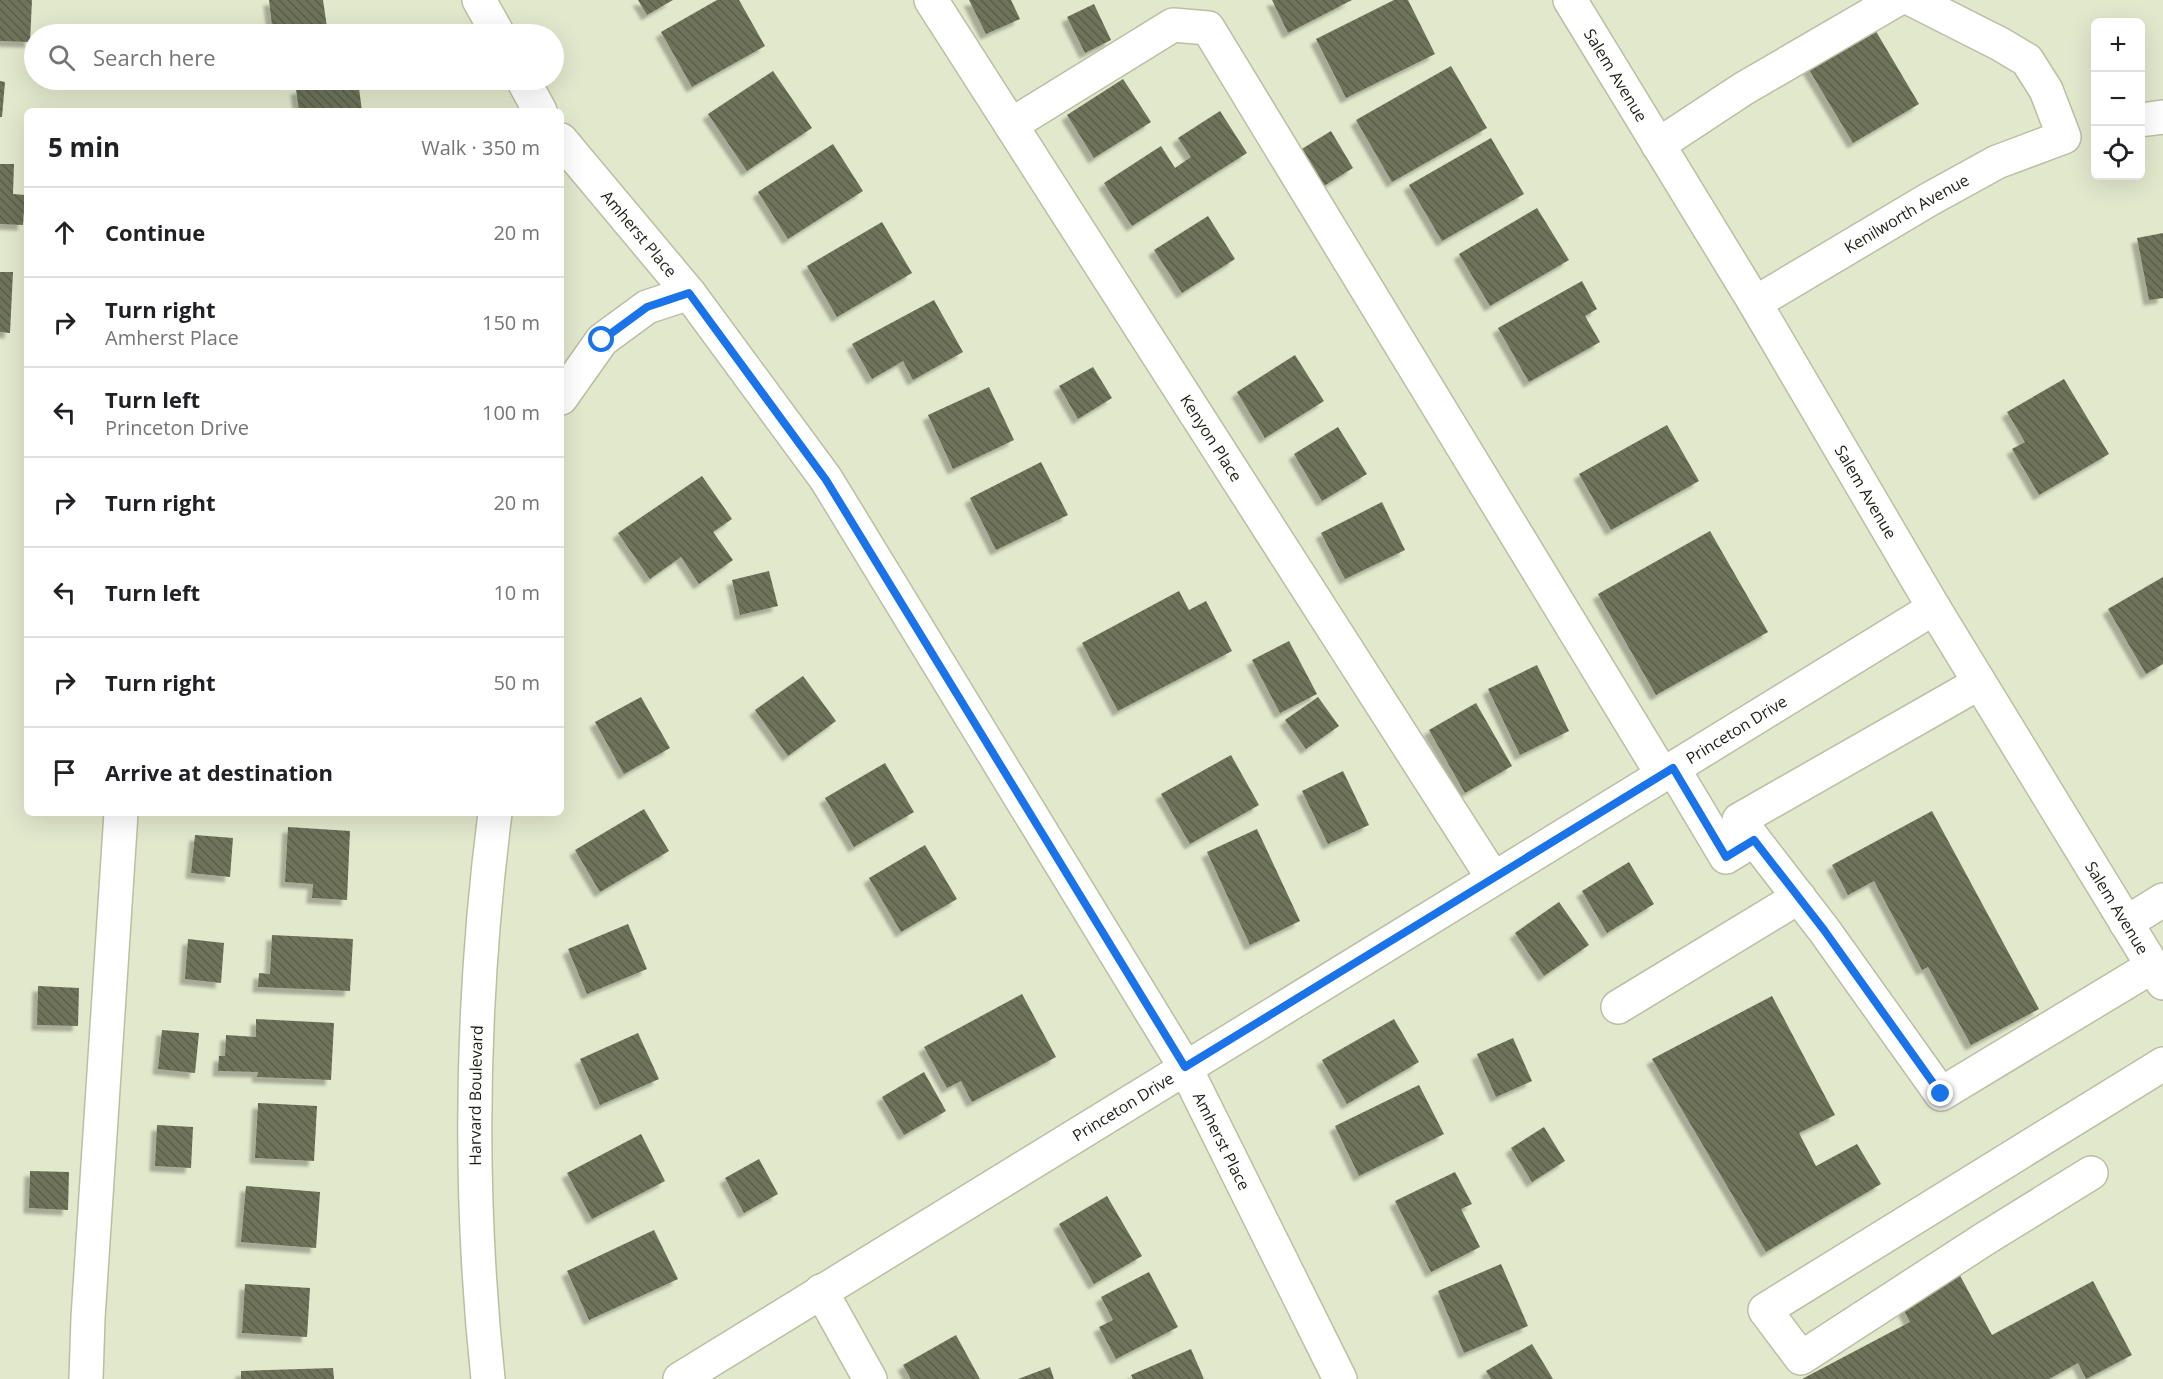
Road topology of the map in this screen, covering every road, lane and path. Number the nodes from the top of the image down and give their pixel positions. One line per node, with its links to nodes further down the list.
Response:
1 (479, 0): 6 (street)
2 (931, 0): 11 (street, Kenyon Place)
3 (1570, 0): 13 (street, Salem Avenue)
4 (1896, 0): 13 (street)
5 (1913, 0): 15 (street, Kenilworth Avenue)
6 (492, 24)
7 (528, 90): 8 (street)
8 (538, 108)
9 (2163, 117): 10 (street)
10 (2145, 119)
11 (1011, 125): 19 (street); 23 (street, Kenyon Place)
12 (564, 144): 14 (street, Amherst Place)
13 (1658, 145): 15 (street, Salem Avenue)
14 (689, 293): 16 (street); 30 (street, Amherst Place)
15 (1755, 303): 17 (street, Salem Avenue)
16 (564, 394)
17 (1934, 608): 18 (street, Salem Avenue); 19 (street, Princeton Drive)
18 (1979, 683): 22 (street); 26 (street, Salem Avenue)
19 (1668, 771): 22 (street); 23 (street, Princeton Drive)
20 (121, 816): 33 (street)
21 (495, 816): 34 (street, Harvard Boulevard)
22 (1754, 840): 24 (street)
23 (1493, 878): 30 (street, Princeton Drive)
24 (1798, 897): 27 (street); 28 (street)
25 (2163, 900): 26 (street)
26 (2126, 923): 27 (street, Salem Avenue)
27 (2158, 975)
28 (1618, 1006)
29 (2163, 1064): 31 (street)
30 (1185, 1067): 32 (street, Princeton Drive); 37 (street, Amherst Place)
31 (2091, 1173)
32 (821, 1291): 35 (street, Princeton Drive); 36 (street)
33 (86, 1379)
34 (488, 1379)
35 (680, 1379)
36 (870, 1379)
37 (1340, 1379)

